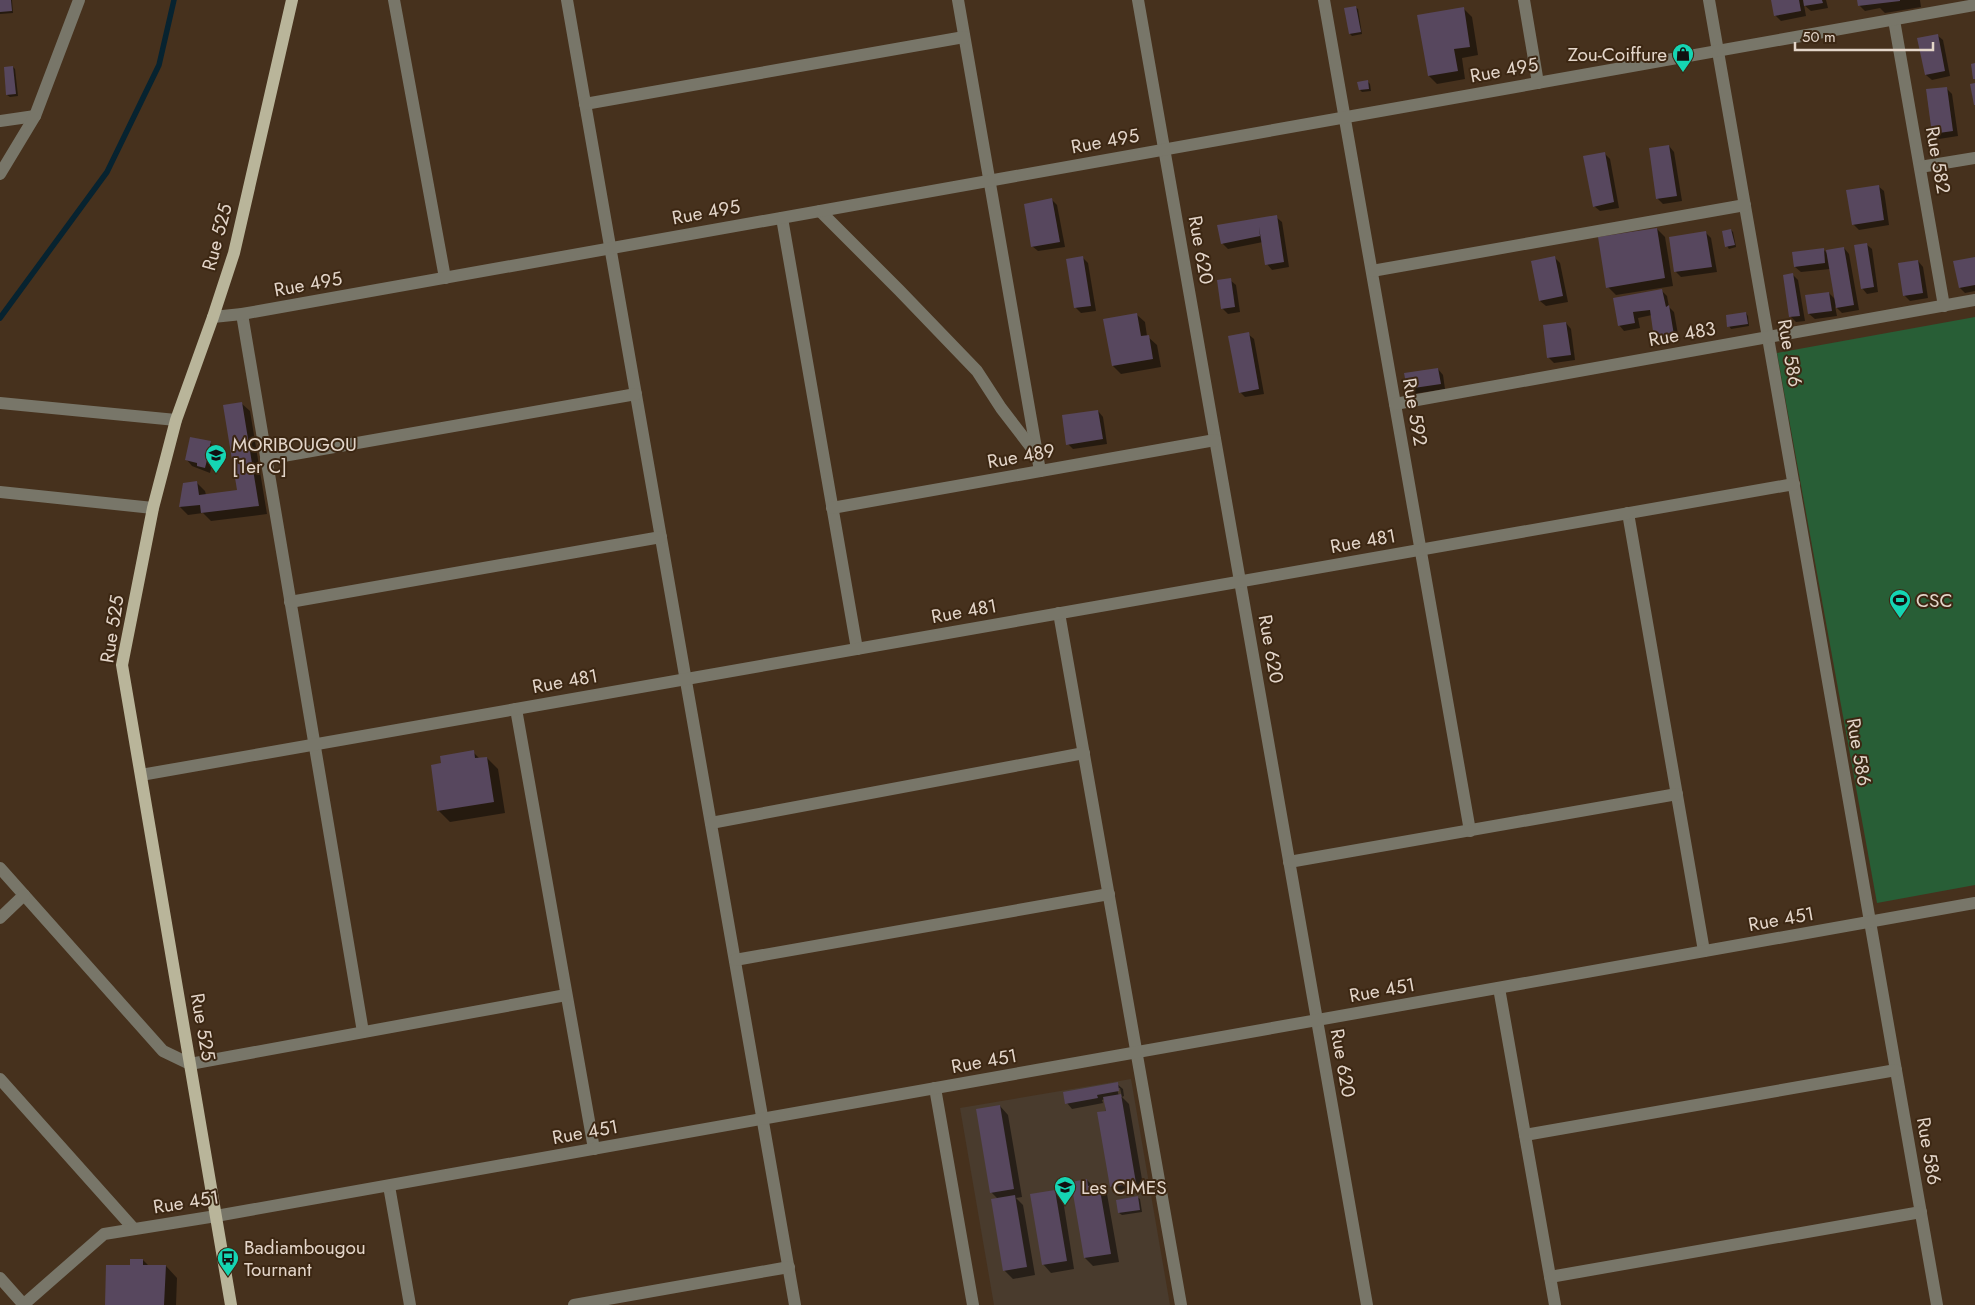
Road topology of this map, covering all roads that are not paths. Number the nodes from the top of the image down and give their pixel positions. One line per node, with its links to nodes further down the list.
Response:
1 (79, 0): 16 (street)
2 (292, 0): 33 (main road, Rue 525)
3 (394, 0): 29 (street)
4 (567, 0): 15 (street)
5 (958, 0): 12 (street)
6 (1138, 0): 19 (street, Rue 620)
7 (1324, 0): 17 (street, Rue 592)
8 (1524, 0): 14 (street)
9 (1709, 0): 13 (street, Rue 586)
10 (1975, 5): 11 (street, Rue 495)
11 (1894, 20): 13 (street, Rue 495); 21 (street, Rue 582)
12 (964, 37): 15 (street); 23 (street)
13 (1718, 51): 14 (street, Rue 495); 24 (street, Rue 586)
14 (1538, 83): 17 (street, Rue 495)
15 (585, 104): 27 (street)
16 (35, 116): 18 (street); 22 (street)
17 (1345, 118): 19 (street, Rue 495); 28 (street, Rue 592)
18 (0, 121)
19 (1164, 150): 23 (street, Rue 495); 39 (street, Rue 620)
20 (1975, 158): 21 (street)
21 (1920, 167): 31 (street, Rue 582)
22 (0, 174)
23 (990, 181): 25 (street, Rue 495); 40 (street)
24 (1745, 205): 28 (street); 34 (street, Rue 586)
25 (820, 211): 26 (street, Rue 495); 40 (street)
26 (782, 218): 27 (street, Rue 495); 46 (street)
27 (610, 249): 29 (street, Rue 495); 35 (street)
28 (1372, 270): 37 (street, Rue 592)
29 (444, 278): 32 (street, Rue 495)
30 (1975, 300): 31 (street, Rue 483)
31 (1944, 306): 34 (street, Rue 483)
32 (242, 314): 33 (street, Rue 495); 41 (street)
33 (213, 317): 38 (main road, Rue 525)
34 (1768, 337): 37 (street, Rue 483); 43 (street, Rue 586)
35 (636, 394): 41 (street); 48 (street)
36 (0, 403): 38 (street)
37 (1395, 404): 49 (street, Rue 592)
38 (176, 420): 45 (main road, Rue 525)
39 (1216, 440): 42 (street, Rue 489); 50 (street, Rue 620)
40 (1038, 457): 42 (street)
41 (266, 459): 51 (street)
42 (1040, 471): 46 (street, Rue 489)
43 (1794, 484): 47 (street, Rue 481); 68 (street, Rue 586)
44 (0, 492): 45 (street)
45 (153, 508): 58 (main road, Rue 525)
46 (832, 508): 53 (street)
47 (1628, 514): 49 (street, Rue 481); 59 (street)
48 (661, 537): 51 (street); 54 (street)
49 (1421, 550): 50 (street, Rue 481); 61 (street, Rue 592)
50 (1240, 582): 52 (street, Rue 481); 62 (street, Rue 620)
51 (290, 602): 56 (street)
52 (1060, 613): 53 (street, Rue 481); 57 (street)
53 (857, 649): 54 (street, Rue 481)
54 (686, 679): 55 (street, Rue 481); 60 (street)
55 (516, 709): 56 (street, Rue 481); 72 (street)
56 (315, 744): 58 (street, Rue 481); 74 (street)
57 (1084, 753): 60 (street); 64 (street)
58 (141, 775): 76 (main road, Rue 525)
59 (1677, 794): 61 (street); 69 (street)
60 (711, 823): 70 (street)
61 (1470, 831): 62 (street)
62 (1289, 862): 73 (street, Rue 620)
63 (0, 868): 65 (street)
64 (1109, 894): 70 (street); 75 (street)
65 (24, 895): 67 (street); 76 (street)
66 (1975, 903): 68 (street, Rue 451)
67 (0, 918)
68 (1870, 922): 69 (street, Rue 451); 77 (street, Rue 586)
69 (1704, 951): 71 (street, Rue 451)
70 (735, 960): 80 (street)
71 (1499, 988): 73 (street, Rue 451); 81 (street)
72 (566, 995): 74 (street); 82 (street)
73 (1317, 1020): 75 (street, Rue 451); 97 (street, Rue 620)
74 (363, 1032): 76 (street)
75 (1136, 1052): 79 (street, Rue 451); 96 (street)
76 (190, 1064): 85 (main road, Rue 525)
77 (1896, 1070): 81 (street); 84 (street, Rue 586)
78 (0, 1079): 86 (street)
79 (935, 1088): 80 (street, Rue 451); 95 (street)
80 (763, 1119): 82 (street, Rue 451); 87 (street)
81 (1525, 1135): 88 (street)
82 (594, 1149): 83 (street, Rue 451)
83 (389, 1186): 85 (street, Rue 451); 92 (street)
84 (1921, 1212): 88 (street); 99 (street, Rue 586)
85 (216, 1216): 86 (street, Rue 451); 91 (main road, Rue 525)
86 (134, 1229): 90 (street, Rue 451)
87 (789, 1267): 93 (street); 94 (street)
88 (1550, 1277): 98 (street)
89 (0, 1278): 90 (street)
90 (24, 1305)
91 (232, 1305)
92 (410, 1305)
93 (574, 1305)
94 (795, 1305)
95 (973, 1305)
96 (1181, 1305)
97 (1367, 1305)
98 (1555, 1305)
99 (1937, 1305)

